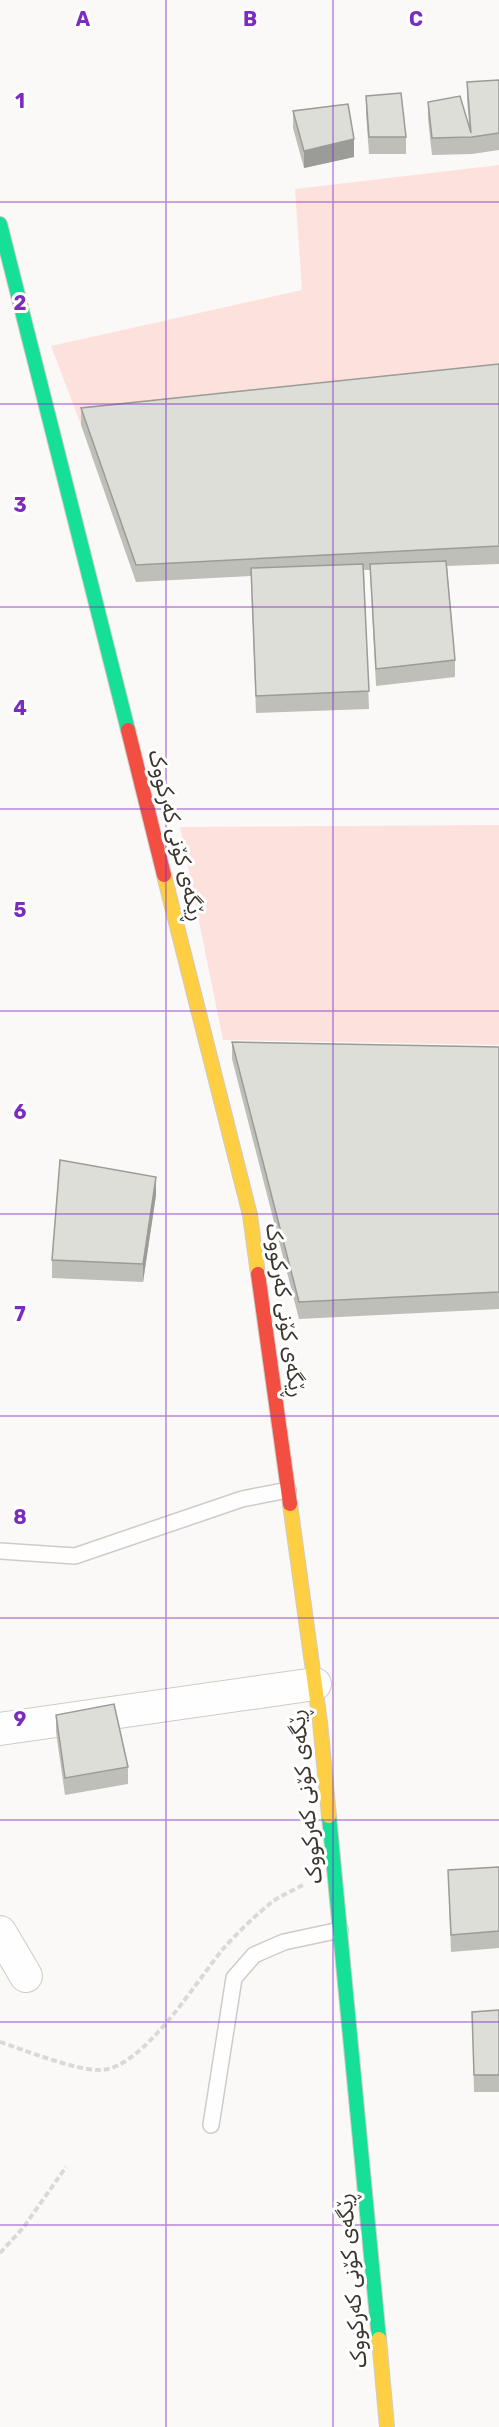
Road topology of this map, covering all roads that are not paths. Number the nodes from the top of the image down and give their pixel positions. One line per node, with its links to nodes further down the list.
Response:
1 (0, 224): 2 (street, ڕێگەی کۆنی کەرکووک)
2 (288, 1490): 3 (lane); 4 (street, ڕێگەی کۆنی کەرکووک)
3 (0, 1551)
4 (315, 1684): 5 (street); 6 (street, ڕێگەی کۆنی کەرکووک)
5 (0, 1729)
6 (340, 1930): 9 (lane); 10 (street, ڕێگەی کۆنی کەرکووک)
7 (0, 1932): 8 (street)
8 (26, 1976)
9 (211, 2125)
10 (387, 2427)

